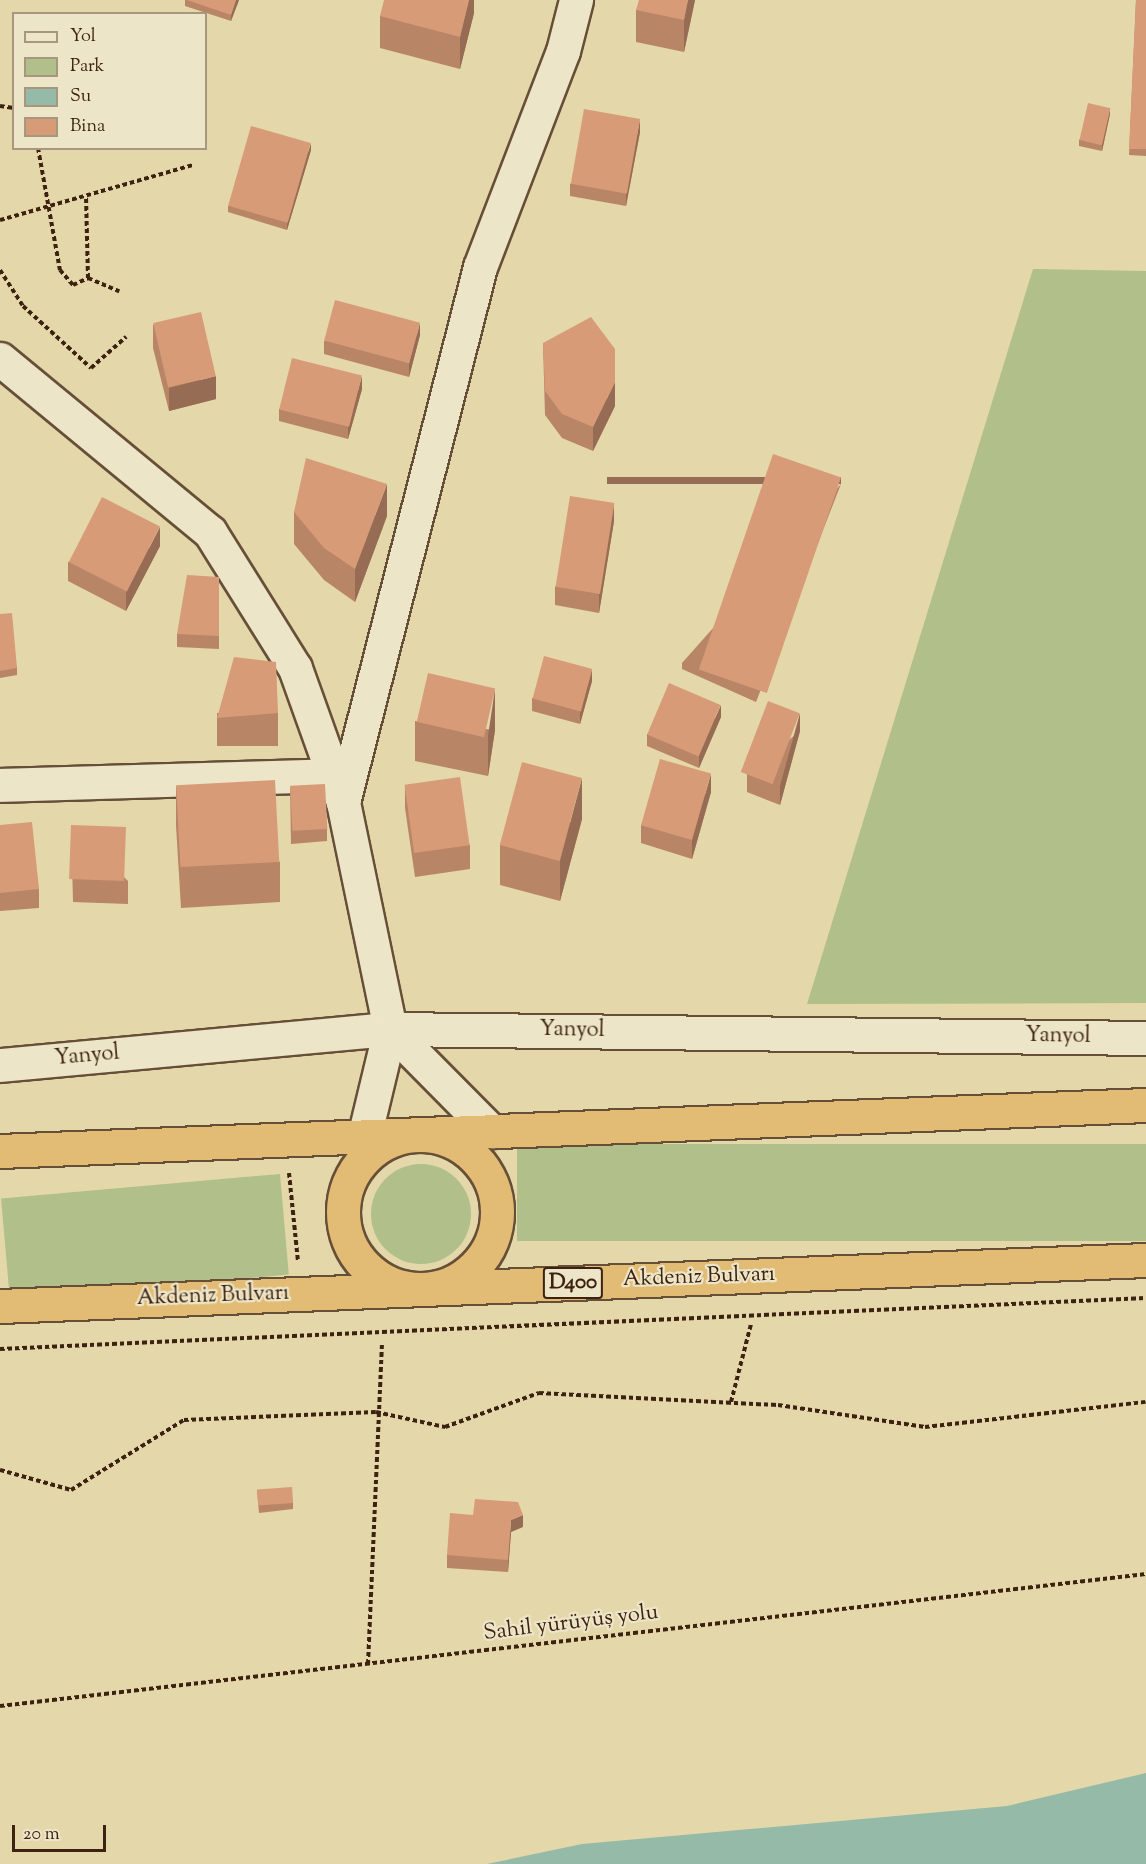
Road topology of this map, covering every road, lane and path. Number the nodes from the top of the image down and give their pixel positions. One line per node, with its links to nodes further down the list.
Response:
1 (576, 0): 13 (street)
2 (38, 150): 5 (path)
3 (193, 165): 4 (path)
4 (86, 196): 5 (path); 8 (path)
5 (49, 207): 6 (path); 8 (path)
6 (0, 220)
7 (0, 270): 10 (path)
8 (87, 278): 9 (path)
9 (119, 291)
10 (126, 337)
11 (0, 359): 13 (street)
12 (0, 785): 13 (street)
13 (338, 789): 14 (street)
14 (390, 1029): 15 (street, Yanyol); 16 (street, Yanyol); 18 (street); 20 (street)
15 (1146, 1038)
16 (0, 1065)
17 (1146, 1105): 18 (highway)
18 (490, 1131): 19 (highway)
19 (412, 1135): 20 (highway); 25 (highway); 25 (highway)
20 (364, 1137): 21 (highway)
21 (0, 1150)
22 (289, 1173): 24 (path)
23 (1146, 1260): 25 (highway, Akdeniz Bulvarı / D400)
24 (298, 1265)
25 (428, 1289): 27 (highway, Akdeniz Bulvarı / D400)
26 (1146, 1298): 30 (path)
27 (0, 1306)
28 (751, 1324): 31 (path)
29 (382, 1343): 33 (path)
30 (0, 1349)
31 (731, 1402): 32 (path); 33 (path)
32 (1146, 1402)
33 (376, 1413): 34 (path); 36 (path)
34 (0, 1470)
35 (1146, 1574): 36 (path, Sahil yürüyüş yolu)
36 (368, 1664): 37 (path, Sahil yürüyüş yolu)
37 (0, 1707)

